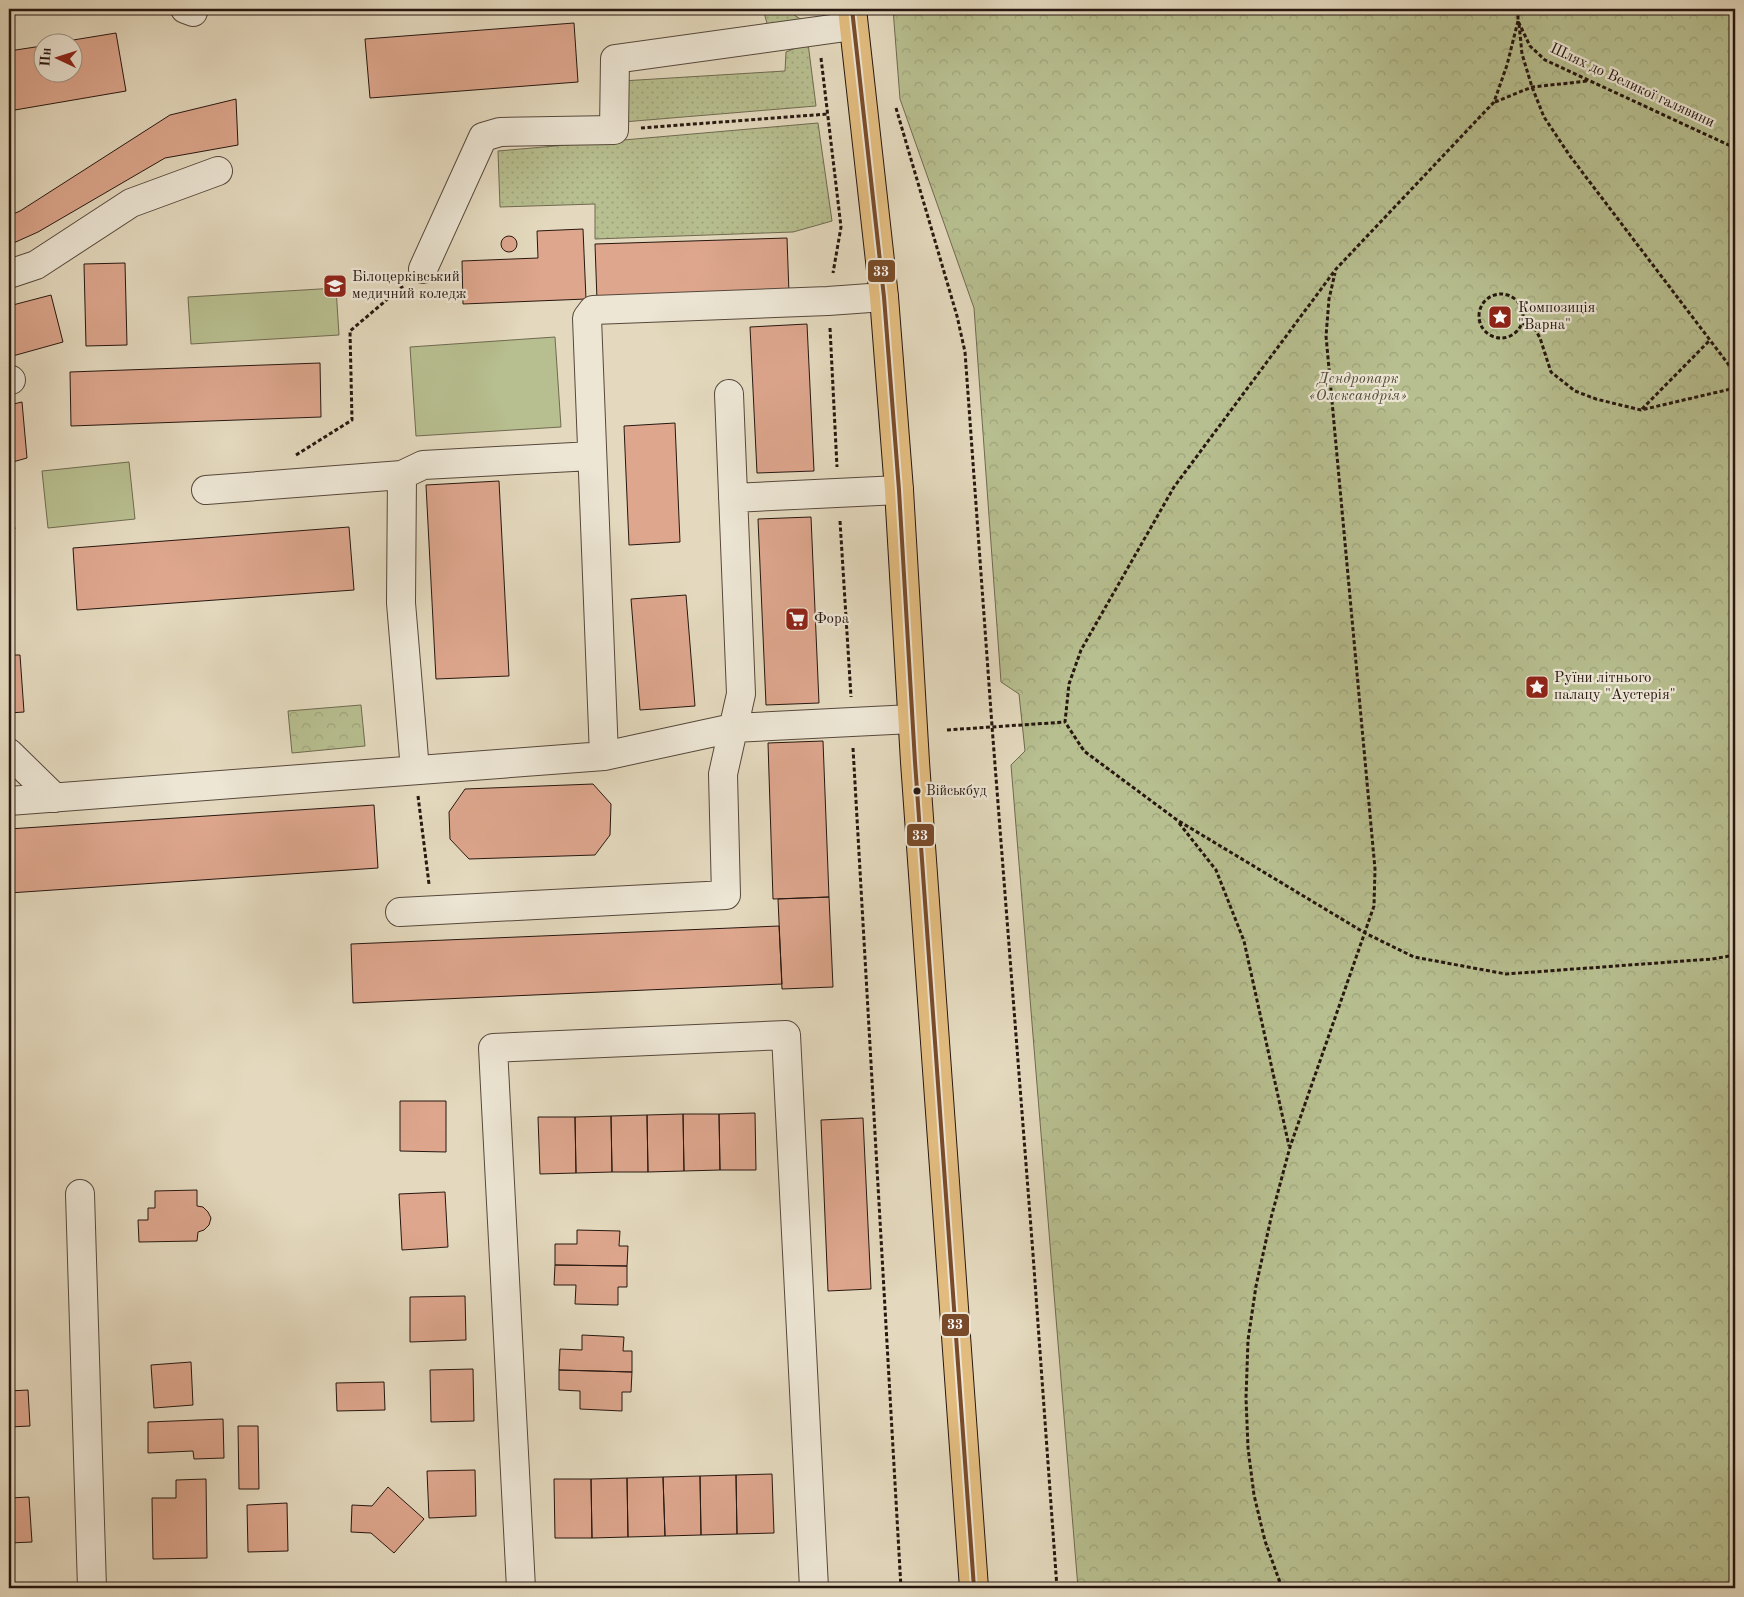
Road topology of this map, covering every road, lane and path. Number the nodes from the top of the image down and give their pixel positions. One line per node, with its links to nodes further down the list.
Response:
1 (1518, 9): 5 (path, Шлях до Великої галявини)
2 (1735, 9): 3 (path)
3 (1735, 14)
4 (852, 18): 6 (lane); 18 (main road)
5 (1518, 21): 7 (path, Шлях до Великої галявини); 8 (path); 9 (path)
6 (818, 31): 11 (path); 12 (lane)
7 (1590, 81): 8 (path); 13 (path, Шлях до Великої галявини)
8 (1532, 87): 9 (path); 21 (path)
9 (1494, 102): 16 (path)
10 (896, 108): 36 (path)
11 (828, 114): 12 (path); 19 (path)
12 (614, 130): 15 (lane)
13 (1735, 148)
14 (218, 171): 17 (lane)
15 (423, 269): 26 (path)
16 (1336, 270): 35 (path); 47 (path)
17 (9, 274)
18 (884, 297): 19 (lane); 30 (main road)
19 (828, 301): 27 (lane); 31 (path)
20 (1522, 323): 20 (path); 25 (path)
21 (1710, 340): 22 (path); 25 (path)
22 (1735, 373)
23 (1735, 388): 25 (path)
24 (729, 394): 32 (lane)
25 (1642, 410)
26 (294, 456)
27 (592, 456): 28 (lane); 40 (lane)
28 (402, 475): 29 (lane); 41 (lane)
29 (206, 490)
30 (899, 490): 31 (lane); 33 (main road)
31 (839, 493): 32 (lane); 34 (path)
32 (733, 498): 37 (lane)
33 (912, 718): 34 (lane); 55 (main road)
34 (852, 722): 37 (lane); 54 (path)
35 (1065, 722): 36 (path); 44 (path)
36 (992, 726): 38 (path); 56 (path)
37 (733, 728): 40 (lane); 45 (lane)
38 (946, 730)
39 (9, 753): 42 (lane)
40 (604, 756): 41 (lane)
41 (415, 770): 42 (lane); 45 (path)
42 (55, 798): 43 (lane)
43 (9, 801)
44 (1176, 820): 47 (path); 49 (path)
45 (433, 910): 46 (lane)
46 (400, 912)
47 (1365, 933): 48 (path); 49 (path)
48 (1735, 956)
49 (1290, 1147): 57 (path)
50 (80, 1194): 51 (lane)
51 (92, 1588)
52 (521, 1588): 53 (lane)
53 (814, 1588)
54 (902, 1588)
55 (974, 1588)
56 (1057, 1588)
57 (1282, 1588)

